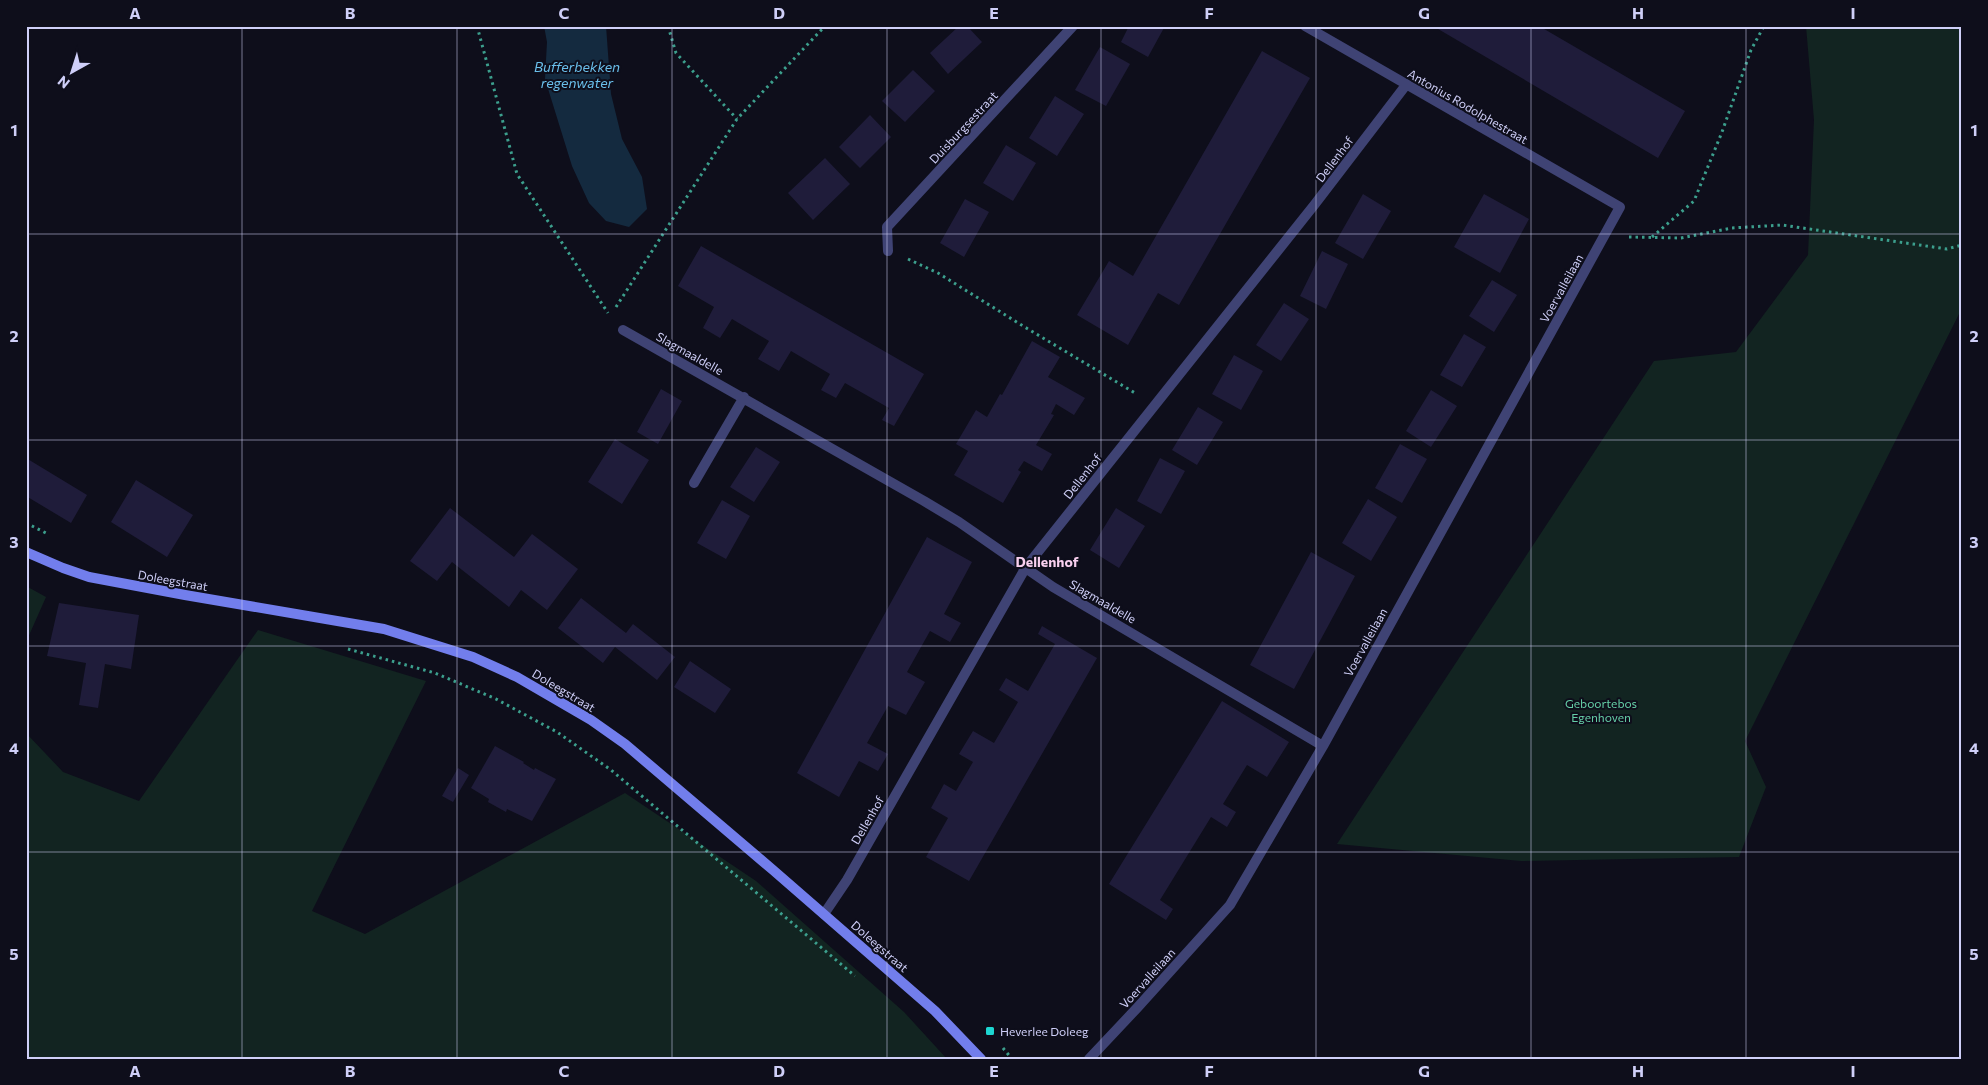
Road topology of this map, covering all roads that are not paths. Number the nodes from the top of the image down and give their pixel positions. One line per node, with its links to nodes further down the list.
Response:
1 (1073, 26): 5 (street, Duisburgsestraat)
2 (1305, 26): 3 (street, Antonius Rodolphestraat)
3 (1406, 85): 4 (street, Antonius Rodolphestraat); 10 (street, Dellenhof)
4 (1620, 207): 11 (street, Voervalleilaan)
5 (888, 251)
6 (623, 330): 7 (street, Slagmaaldelle)
7 (744, 398): 8 (street); 10 (street, Slagmaaldelle)
8 (694, 483)
9 (26, 552): 12 (street, Doleegstraat)
10 (1026, 567): 11 (street, Slagmaaldelle); 12 (street, Dellenhof)
11 (1323, 746): 14 (street, Voervalleilaan)
12 (824, 914): 13 (street, Doleegstraat)
13 (981, 1059)
14 (1089, 1059)

